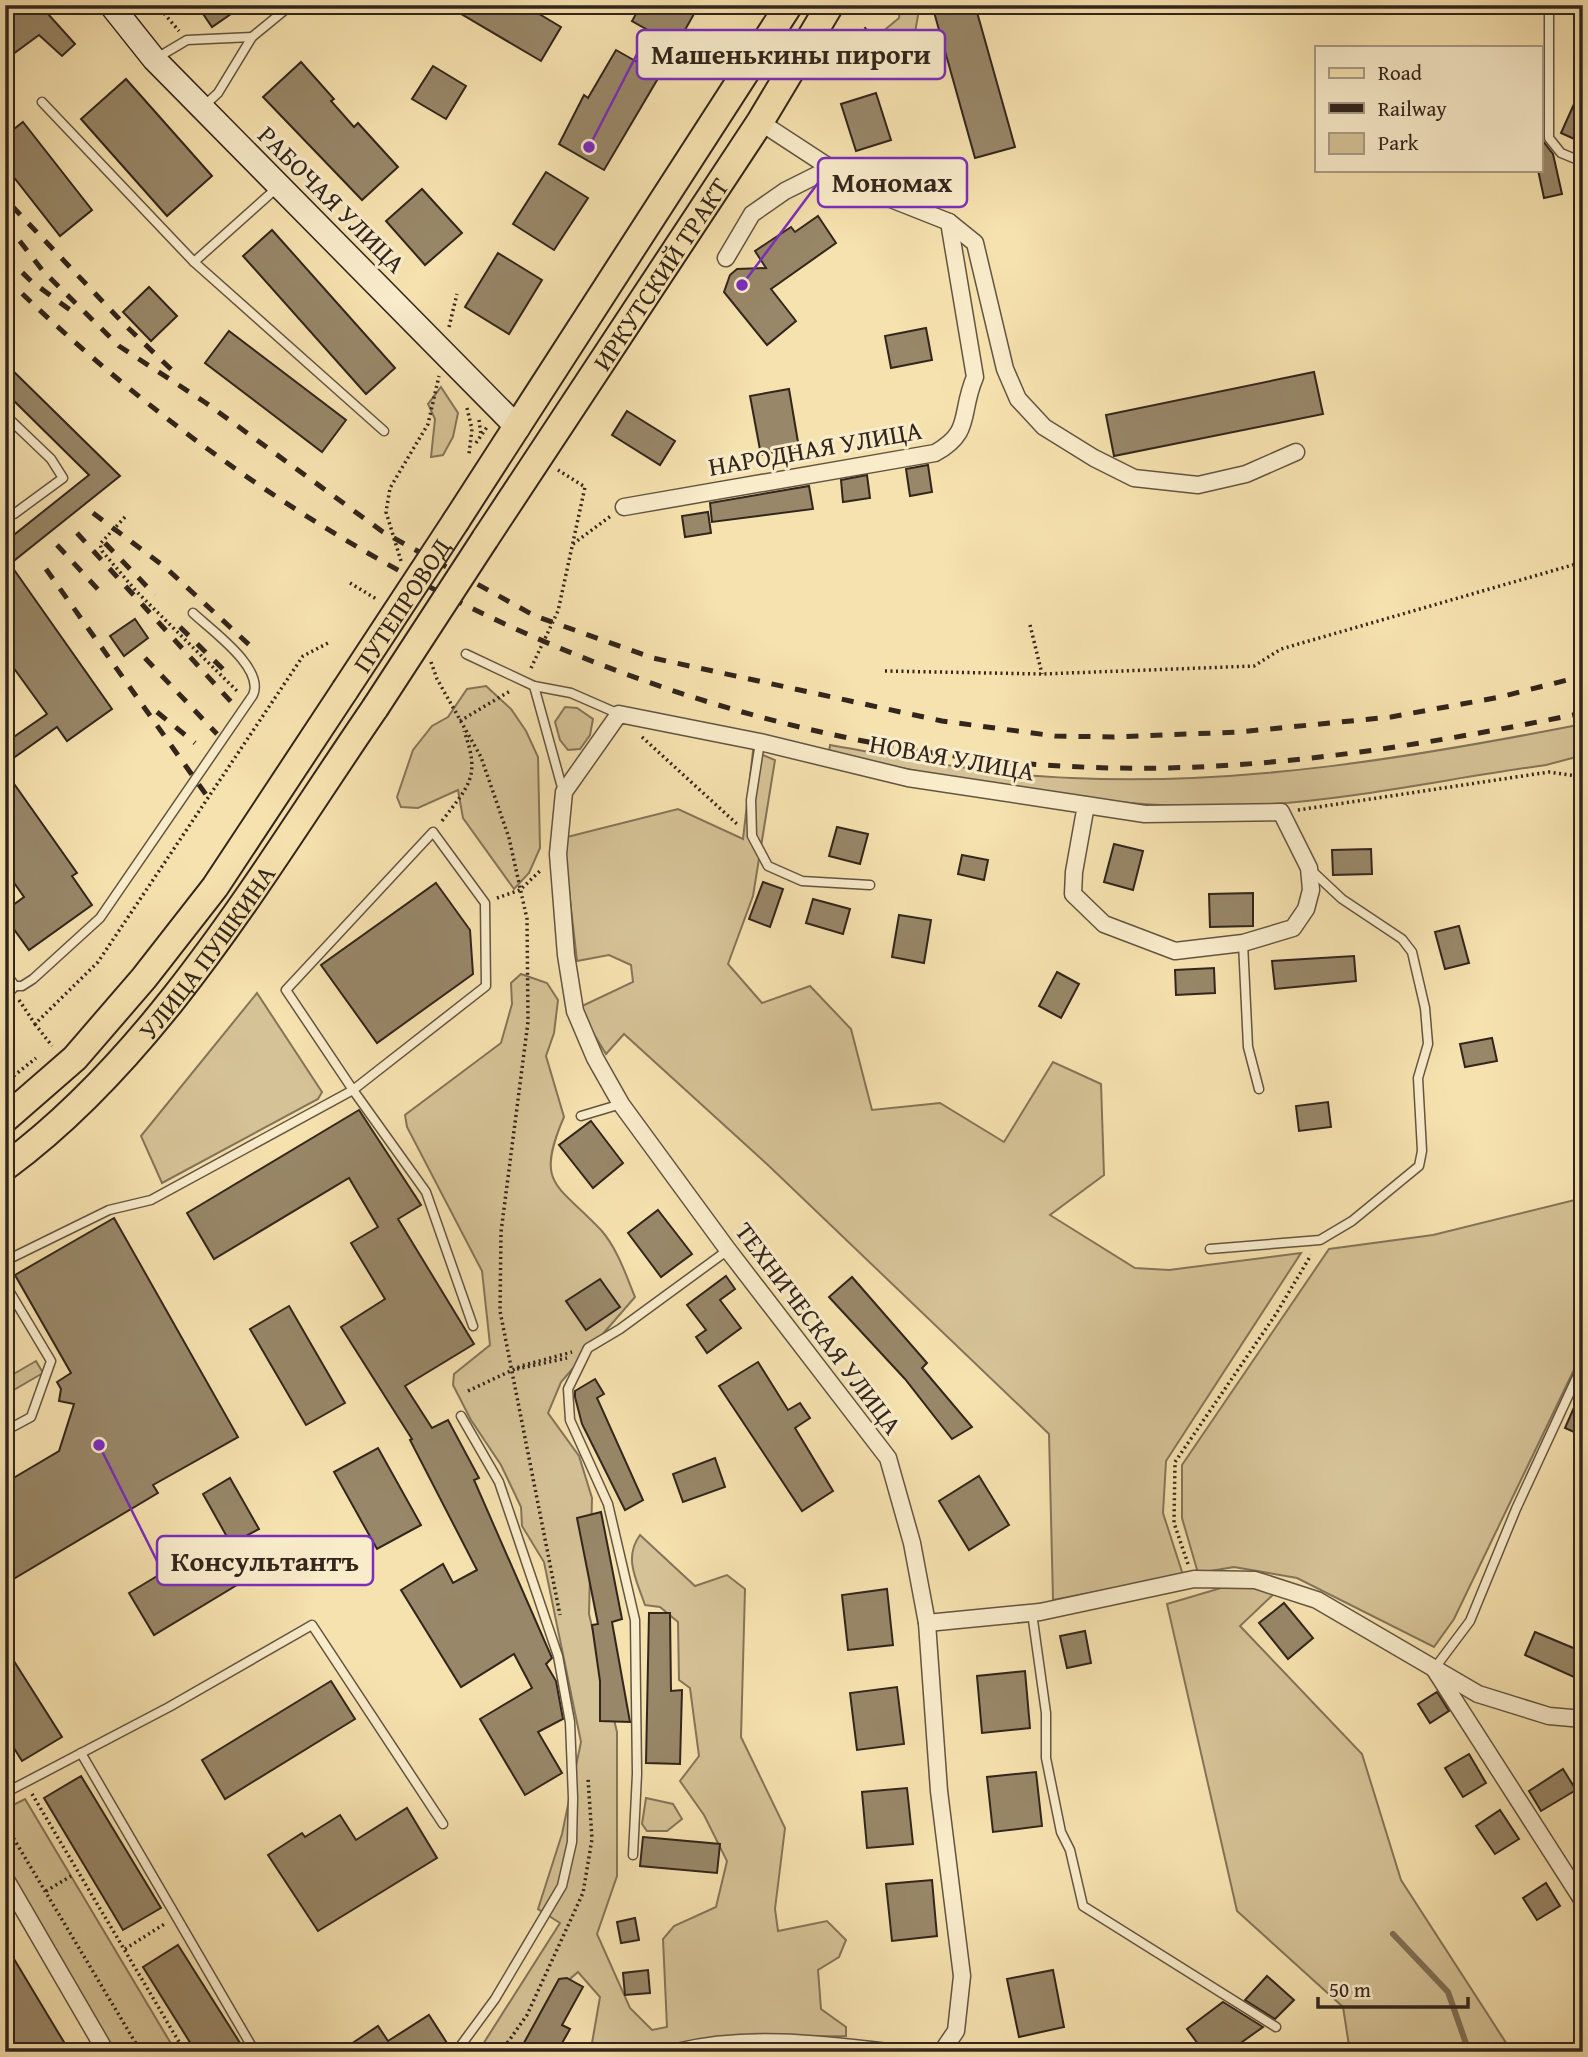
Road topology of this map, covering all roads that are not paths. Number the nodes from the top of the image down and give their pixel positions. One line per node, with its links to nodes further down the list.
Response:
1 (111, 5): 7 (street, РАБОЧАЯ УЛИЦА)
2 (291, 5): 6 (lane)
3 (789, 5): 18 (main road, ИРКУТСКИЙ ТРАКТ)
4 (830, 5): 10 (main road, ИРКУТСКИЙ ТРАКТ)
5 (1549, 5): 11 (lane)
6 (252, 37): 7 (lane); 9 (lane)
7 (154, 59): 9 (street, РАБОЧАЯ УЛИЦА)
8 (43, 102): 16 (lane)
9 (202, 108): 13 (street, РАБОЧАЯ УЛИЦА)
10 (760, 122): 12 (street); 24 (main road, ИРКУТСКИЙ ТРАКТ)
11 (1583, 162)
12 (831, 168): 14 (street); 15 (street)
13 (279, 186): 16 (lane); 18 (street, РАБОЧАЯ УЛИЦА)
14 (949, 222): 20 (street); 21 (street, НАРОДНАЯ УЛИЦА)
15 (726, 258)
16 (194, 262): 19 (lane)
17 (5, 415): 22 (lane)
18 (518, 428): 23 (main road, ИРКУТСКИЙ ТРАКТ)
19 (384, 431)
20 (1297, 452)
21 (624, 506)
22 (5, 514)
23 (456, 521): 28 (main road, ПУТЕПРОВОД, bridge)
24 (485, 539): 29 (main road, ПУТЕПРОВОД, bridge)
25 (193, 613): 37 (lane)
26 (466, 654): 27 (lane)
27 (534, 687): 30 (lane); 32 (lane)
28 (345, 690): 42 (main road, УЛИЦА ПУШКИНА)
29 (374, 708): 43 (main road, УЛИЦА ПУШКИНА)
30 (619, 714): 31 (street, НОВАЯ УЛИЦА); 32 (street)
31 (760, 742): 33 (street, НОВАЯ УЛИЦА); 35 (lane)
32 (564, 792): 40 (street, ТЕХНИЧЕСКАЯ УЛИЦА)
33 (1086, 805): 34 (street, НОВАЯ УЛИЦА); 36 (street)
34 (1309, 868): 36 (street); 44 (lane)
35 (870, 885)
36 (1243, 943): 38 (lane)
37 (8, 983)
38 (1259, 1089)
39 (353, 1090): 39 (lane); 46 (lane); 48 (lane)
40 (621, 1104): 41 (lane); 45 (street, ТЕХНИЧЕСКАЯ УЛИЦА)
41 (581, 1116)
42 (5, 1119)
43 (5, 1167)
44 (1210, 1249)
45 (727, 1251): 53 (street, ТЕХНИЧЕСКАЯ УЛИЦА); 59 (lane)
46 (5, 1261)
47 (5, 1284): 51 (lane)
48 (473, 1326)
49 (1583, 1364): 54 (lane)
50 (461, 1416): 66 (lane)
51 (5, 1432)
52 (1032, 1613): 53 (street); 54 (street); 62 (lane)
53 (927, 1623): 63 (street, ТЕХНИЧЕСКАЯ УЛИЦА)
54 (1434, 1669): 55 (street); 61 (street)
55 (1583, 1718)
56 (81, 1753): 57 (lane); 58 (lane); 65 (lane)
57 (5, 1793)
58 (443, 1824)
59 (633, 1855)
60 (5, 1878): 64 (street)
61 (1583, 1901)
62 (1276, 2027)
63 (942, 2051)
64 (106, 2052)
65 (255, 2052)
66 (456, 2052)
67 (677, 2052): 68 (street)
68 (889, 2052)

